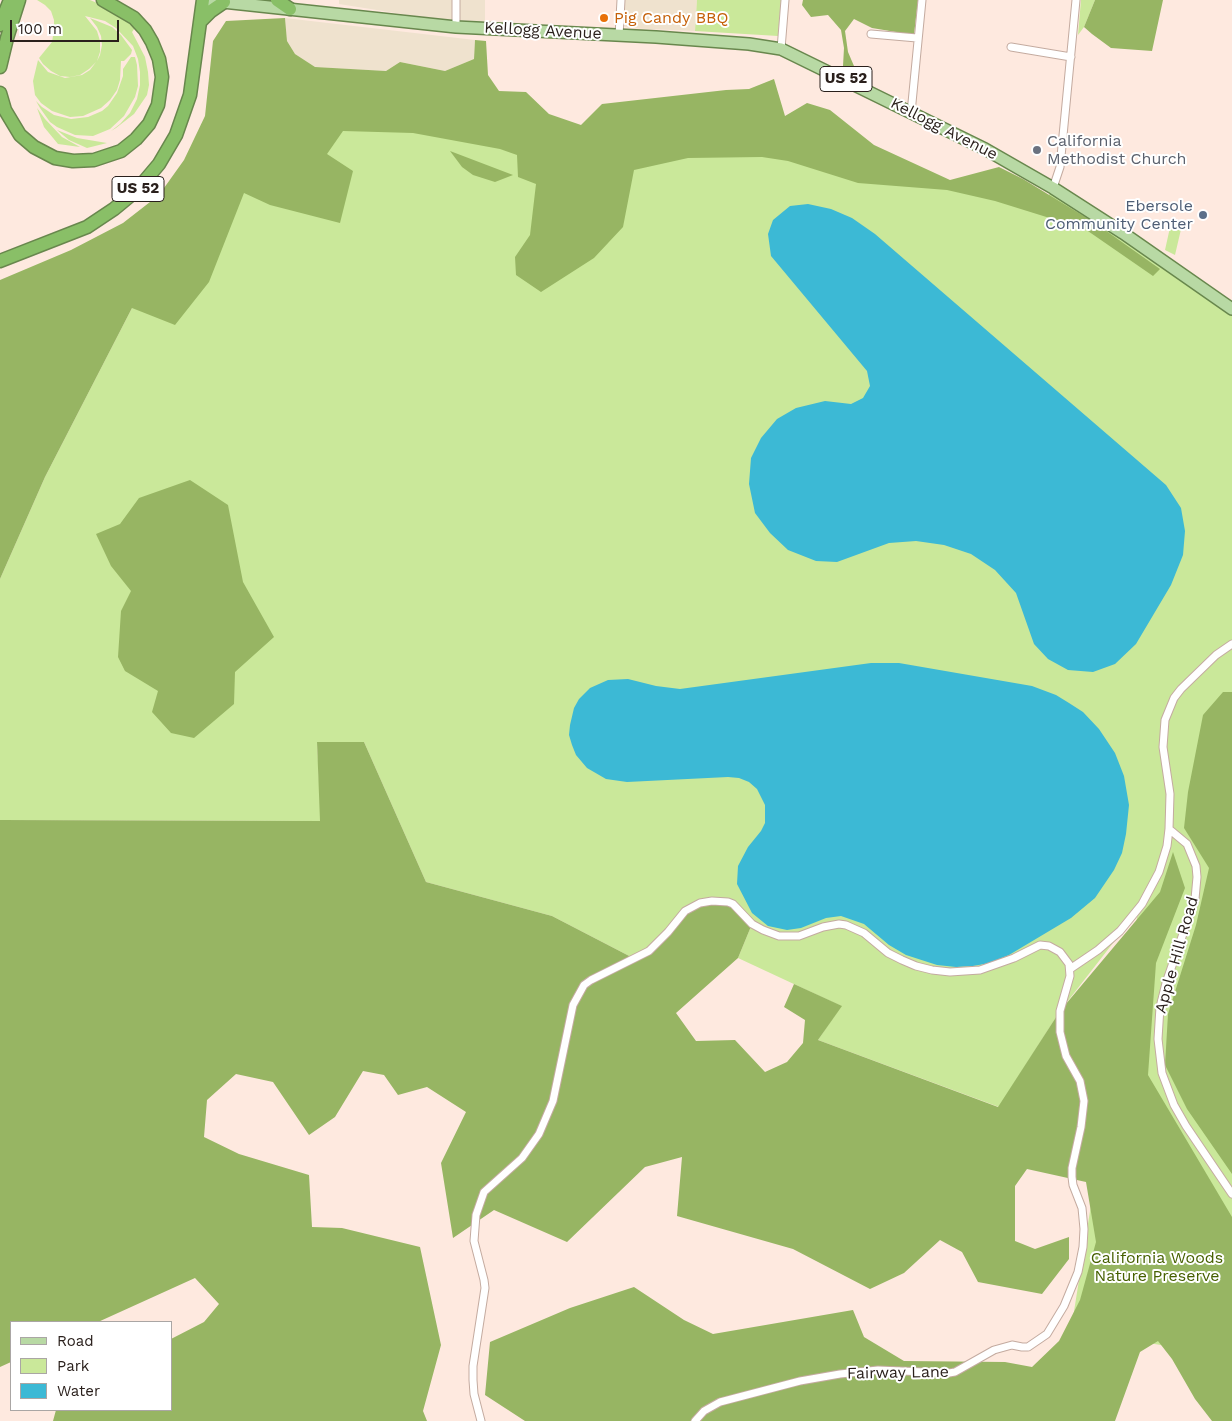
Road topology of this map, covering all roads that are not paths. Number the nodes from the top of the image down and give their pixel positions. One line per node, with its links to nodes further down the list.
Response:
1 (10, 0): 13 (highway)
2 (19, 0): 13 (highway)
3 (103, 0): 23 (highway)
4 (204, 0): 11 (main road, Kellogg Avenue / US 52); 14 (highway, US 52)
5 (277, 0): 12 (highway)
6 (456, 0): 15 (street)
7 (620, 0): 17 (street)
8 (785, 0): 20 (street)
9 (922, 0): 18 (street)
10 (1076, 0): 21 (street)
11 (224, 2): 12 (main road, Kellogg Avenue / US 52); 14 (highway)
12 (290, 9): 15 (main road, Kellogg Avenue / US 52)
13 (5, 22): 22 (highway)
14 (200, 22): 26 (highway, US 52)
15 (456, 27): 17 (main road, Kellogg Avenue / US 52)
16 (871, 34): 18 (street)
17 (619, 36): 20 (main road, Kellogg Avenue / US 52)
18 (917, 38): 24 (street)
19 (1011, 46): 21 (street)
20 (781, 49): 24 (main road, Kellogg Avenue / US 52)
21 (1071, 57): 25 (street)
22 (0, 67)
23 (0, 93)
24 (912, 114): 25 (main road, Kellogg Avenue / US 52)
25 (1053, 188): 27 (main road, Kellogg Avenue / US 52)
26 (0, 261)
27 (1232, 309)
28 (1232, 644): 29 (street)
29 (1169, 829): 30 (street); 31 (street, Apple Hill Road)
30 (1070, 969): 32 (street); 33 (street, Fairway Lane)
31 (1232, 1194)
32 (481, 1421)
33 (695, 1421)

